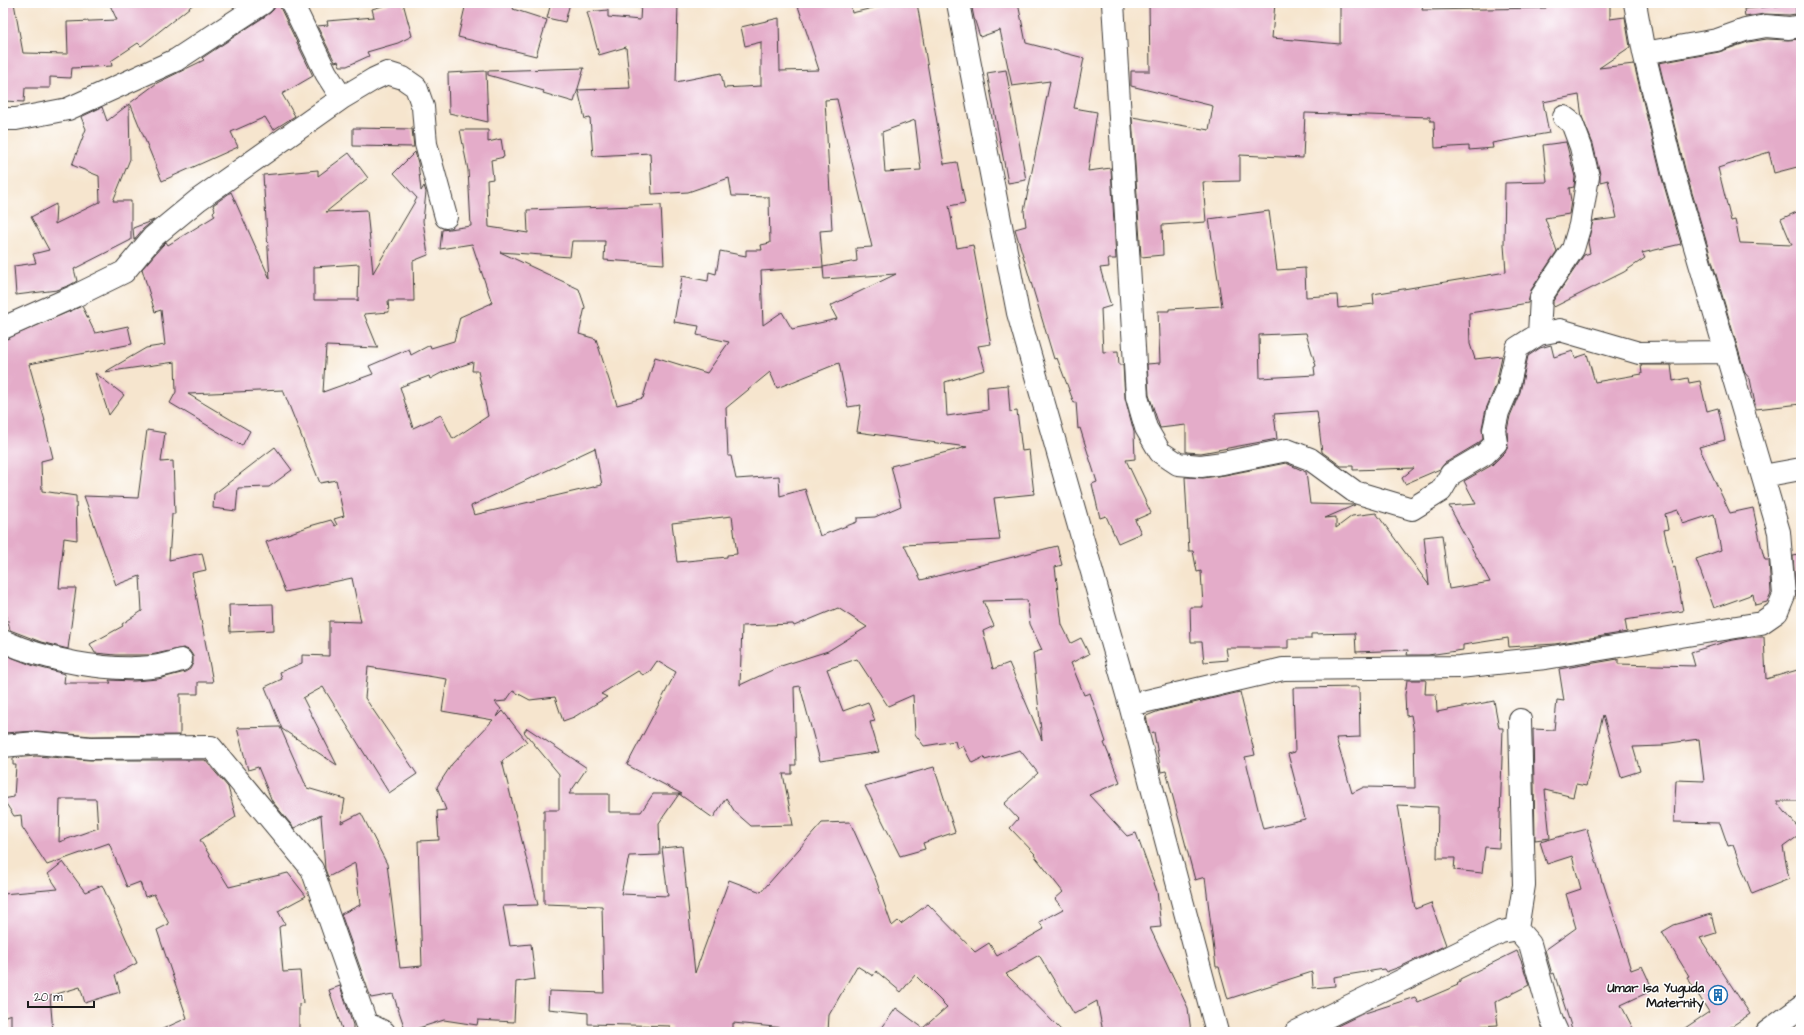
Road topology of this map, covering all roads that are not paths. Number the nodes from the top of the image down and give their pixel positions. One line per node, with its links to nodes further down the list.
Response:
1 (263, 3): 10 (street)
2 (292, 3): 8 (street)
3 (958, 3): 19 (street)
4 (1113, 3): 13 (street)
5 (1635, 3): 7 (street)
6 (1801, 26): 7 (street)
7 (1644, 53): 14 (street)
8 (342, 98): 11 (street); 12 (street)
9 (1564, 117): 13 (street)
10 (3, 120)
11 (446, 217)
12 (3, 328)
13 (1539, 334): 14 (street)
14 (1725, 352): 16 (street)
15 (1801, 469): 16 (street)
16 (1763, 476): 19 (street)
17 (3, 641): 18 (street)
18 (182, 660)
19 (1130, 705): 25 (street)
20 (1520, 720): 22 (street)
21 (3, 746): 24 (street)
22 (1517, 929): 26 (street); 27 (street)
23 (1801, 1007): 28 (street)
24 (384, 1032)
25 (1217, 1032)
26 (1296, 1032)
27 (1557, 1032)
28 (1767, 1032)

